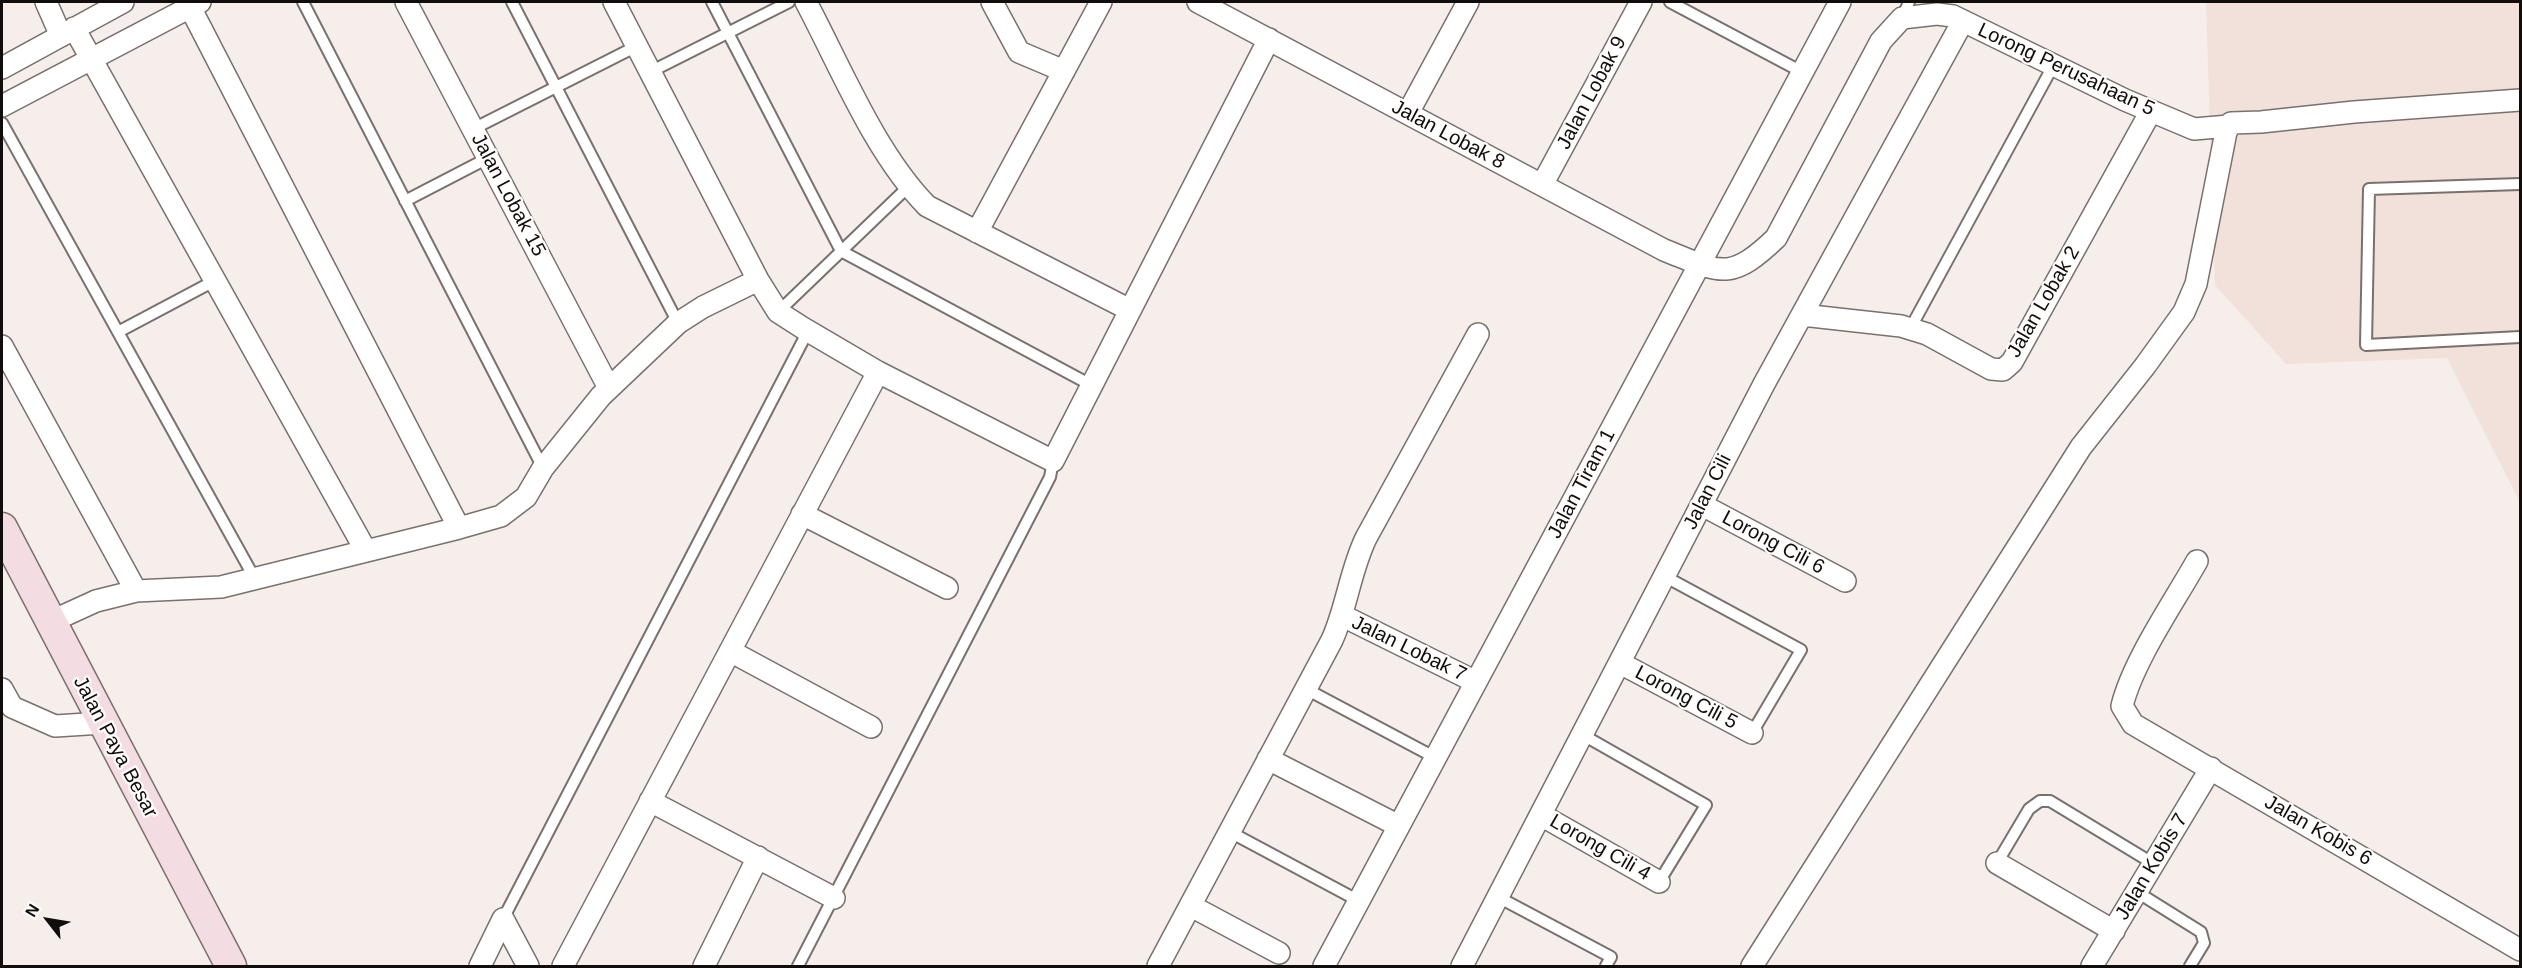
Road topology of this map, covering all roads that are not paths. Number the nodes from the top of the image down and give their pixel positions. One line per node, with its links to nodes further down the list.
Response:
1 (46, 2): 20 (street)
2 (123, 2): 20 (street)
3 (303, 2): 42 (lane)
4 (406, 2): 37 (street, Jalan Lobak 15)
5 (512, 2): 30 (lane)
6 (614, 2): 23 (street)
7 (712, 2): 21 (lane)
8 (789, 2): 21 (lane)
9 (806, 2): 41 (street)
10 (992, 2): 27 (street)
11 (1101, 2): 27 (street)
12 (1468, 2): 34 (street)
13 (1670, 2): 29 (lane)
14 (1840, 2): 29 (street, Jalan Tiram 1)
15 (1636, 3): 40 (street, Jalan Lobak 9)
16 (195, 4): 24 (street); 66 (street)
17 (1208, 4): 22 (street, Jalan Lobak 8)
18 (1906, 10): 19 (street, Lorong Perusahaan 5); 45 (street, Lorong Perusahaan 5)
19 (1963, 21): 25 (street, Lorong Perusahaan 5); 50 (street, Jalan Cili)
20 (67, 32): 24 (street); 26 (street)
21 (728, 33): 28 (lane); 44 (lane)
22 (1269, 39): 34 (street, Jalan Lobak 8); 48 (street)
23 (637, 46): 28 (street); 30 (lane)
24 (92, 58): 32 (street); 46 (street)
25 (2054, 66): 33 (street, Lorong Perusahaan 5); 52 (lane)
26 (2, 68)
27 (1064, 71): 43 (street)
28 (650, 72): 47 (street)
29 (1802, 72): 45 (street, Jalan Tiram 1)
30 (557, 86): 37 (lane); 51 (lane)
31 (2520, 100): 36 (street, Lorong Perusahaan 5)
32 (2, 105)
33 (2151, 111): 36 (street, Lorong Perusahaan 5); 52 (street, Jalan Lobak 2)
34 (1408, 113): 40 (street, Jalan Lobak 8)
35 (2, 123): 54 (lane)
36 (2230, 124): 115 (street)
37 (473, 129): 38 (street, Jalan Lobak 15)
38 (488, 158): 42 (lane); 60 (street, Jalan Lobak 15)
39 (2520, 184): 56 (lane)
40 (1542, 185): 45 (street, Jalan Lobak 8)
41 (908, 187): 43 (street); 44 (lane)
42 (405, 201): 62 (lane)
43 (977, 232): 48 (street)
44 (841, 251): 49 (lane); 59 (lane)
45 (1699, 264): 78 (street, Jalan Tiram 1)
46 (216, 280): 54 (lane); 67 (street)
47 (758, 280): 49 (street); 51 (street)
48 (1130, 310): 59 (street)
49 (778, 312): 53 (street)
50 (1802, 315): 52 (street, Jalan Lobak 2); 63 (street, Jalan Cili)
51 (678, 323): 60 (street)
52 (1910, 329)
53 (808, 331): 58 (street); 101 (lane)
54 (118, 332): 70 (lane)
55 (1478, 334): 74 (street)
56 (2520, 337)
57 (2, 346): 73 (street)
58 (878, 372): 61 (street); 64 (street)
59 (1091, 385): 61 (street)
60 (609, 388): 62 (street)
61 (1053, 461): 97 (lane)
62 (543, 468): 66 (street)
63 (1702, 505): 69 (street, Jalan Cili); 71 (street, Lorong Cili 6)
64 (802, 514): 72 (street); 76 (street)
65 (2, 528): 75 (street, Jalan Paya Besar)
66 (459, 528): 67 (street)
67 (366, 551): 70 (street)
68 (2197, 561): 87 (street, Jalan Kobis 6)
69 (1664, 576): 77 (street, Jalan Cili); 83 (lane)
70 (255, 579): 73 (street)
71 (1845, 581)
72 (947, 588)
73 (136, 591): 75 (street)
74 (1343, 616): 78 (street, Jalan Lobak 7); 79 (street)
75 (50, 622): 81 (street, Jalan Paya Besar)
76 (730, 651): 82 (street); 88 (street)
77 (1620, 663): 83 (street, Lorong Cili 5); 84 (street, Jalan Cili)
78 (1476, 682): 85 (street, Jalan Tiram 1)
79 (1306, 689): 85 (lane); 86 (street)
80 (7, 698): 81 (street)
81 (103, 723): 105 (street, Jalan Paya Besar)
82 (871, 727)
83 (1752, 733)
84 (1583, 735): 89 (street, Jalan Cili); 95 (lane)
85 (1436, 758): 90 (street, Jalan Tiram 1)
86 (1268, 759): 90 (street); 91 (street)
87 (2211, 768): 94 (street, Jalan Kobis 7); 103 (street, Jalan Kobis 6)
88 (650, 801): 92 (street); 108 (street)
89 (1541, 814): 95 (street, Lorong Cili 4); 98 (street, Jalan Cili)
90 (1399, 826): 99 (street, Jalan Tiram 1)
91 (1230, 832): 99 (lane); 100 (street)
92 (758, 858): 97 (street); 109 (street)
93 (1997, 863): 94 (lane); 102 (street)
94 (2154, 864): 96 (street, Jalan Kobis 7)
95 (1659, 882)
96 (2137, 892): 102 (street, Jalan Kobis 7); 117 (lane)
97 (834, 897): 110 (lane)
98 (1498, 897): 113 (street, Jalan Cili); 114 (lane)
99 (1359, 901): 112 (street, Jalan Tiram 1)
100 (1191, 906): 104 (street); 111 (street)
101 (503, 919): 106 (street); 107 (street)
102 (2114, 931): 116 (street, Jalan Kobis 7)
103 (2520, 950)
104 (1279, 953)
105 (231, 966)
106 (480, 966)
107 (528, 966)
108 (563, 966)
109 (704, 966)
110 (798, 966)
111 (1158, 966)
112 (1324, 966)
113 (1462, 966)
114 (1606, 966)
115 (1752, 966)
116 (2092, 966)
117 (2190, 966)

